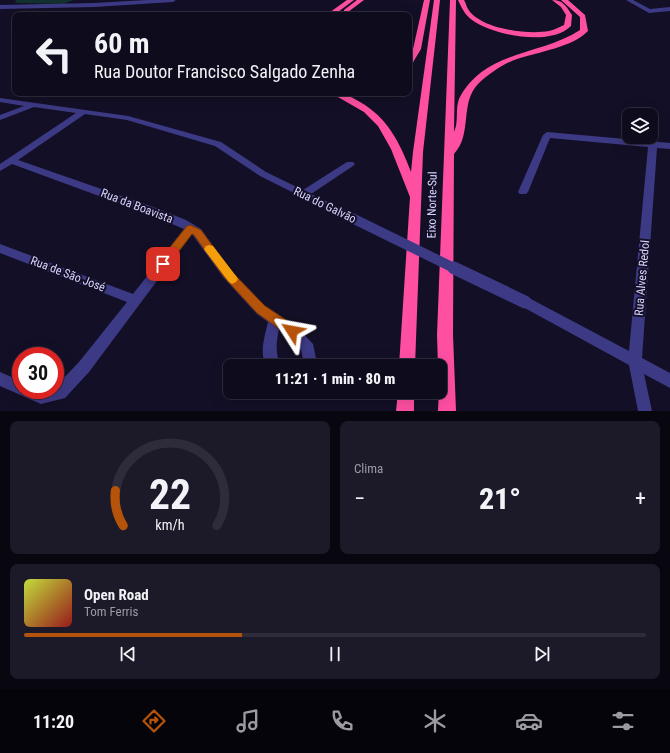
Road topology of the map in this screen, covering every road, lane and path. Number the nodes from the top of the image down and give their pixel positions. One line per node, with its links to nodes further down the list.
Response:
1 (173, 0): 11 (street)
2 (351, 0): 13 (highway)
3 (361, 0): 14 (highway)
4 (427, 0): 15 (highway)
5 (437, 0): 30 (highway, Eixo Norte-Sul)
6 (454, 0): 24 (highway, Eixo Norte-Sul)
7 (461, 0): 8 (highway)
8 (555, 0)
9 (564, 0): 24 (highway)
10 (629, 0): 12 (street)
11 (0, 7)
12 (670, 9)
13 (333, 12)
14 (344, 12)
15 (412, 57)
16 (342, 96): 30 (highway)
17 (0, 100): 18 (street, Rua do Galvão)
18 (32, 105): 19 (street, Rua do Galvão); 20 (street)
19 (83, 112): 25 (street); 29 (street, Rua do Galvão)
20 (0, 118)
21 (622, 141): 28 (street)
22 (653, 144): 23 (street); 38 (street, Rua Alves Redol)
23 (670, 146)
24 (449, 155): 45 (highway, Eixo Norte-Sul)
25 (11, 161): 27 (street); 31 (street, Rua da Boavista)
26 (350, 164): 29 (street)
27 (0, 168)
28 (523, 192)
29 (304, 194): 38 (street, Rua do Galvão, bridge)
30 (415, 196): 37 (highway, Eixo Norte-Sul)
31 (190, 229): 33 (street); 34 (street, Rua da Boavista)
32 (0, 248): 33 (street, Rua de São José)
33 (136, 300): 42 (street)
34 (275, 319): 35 (street); 36 (street, Rua da Boavista)
35 (270, 359)
36 (309, 359)
37 (407, 359)
38 (635, 361): 40 (street, Rua do Galvão); 46 (street, Rua Alves Redol)
39 (0, 379): 41 (street)
40 (670, 381)
41 (12, 384)
42 (64, 389)
43 (406, 399): 44 (highway)
44 (405, 411)
45 (446, 411)
46 (645, 411)

